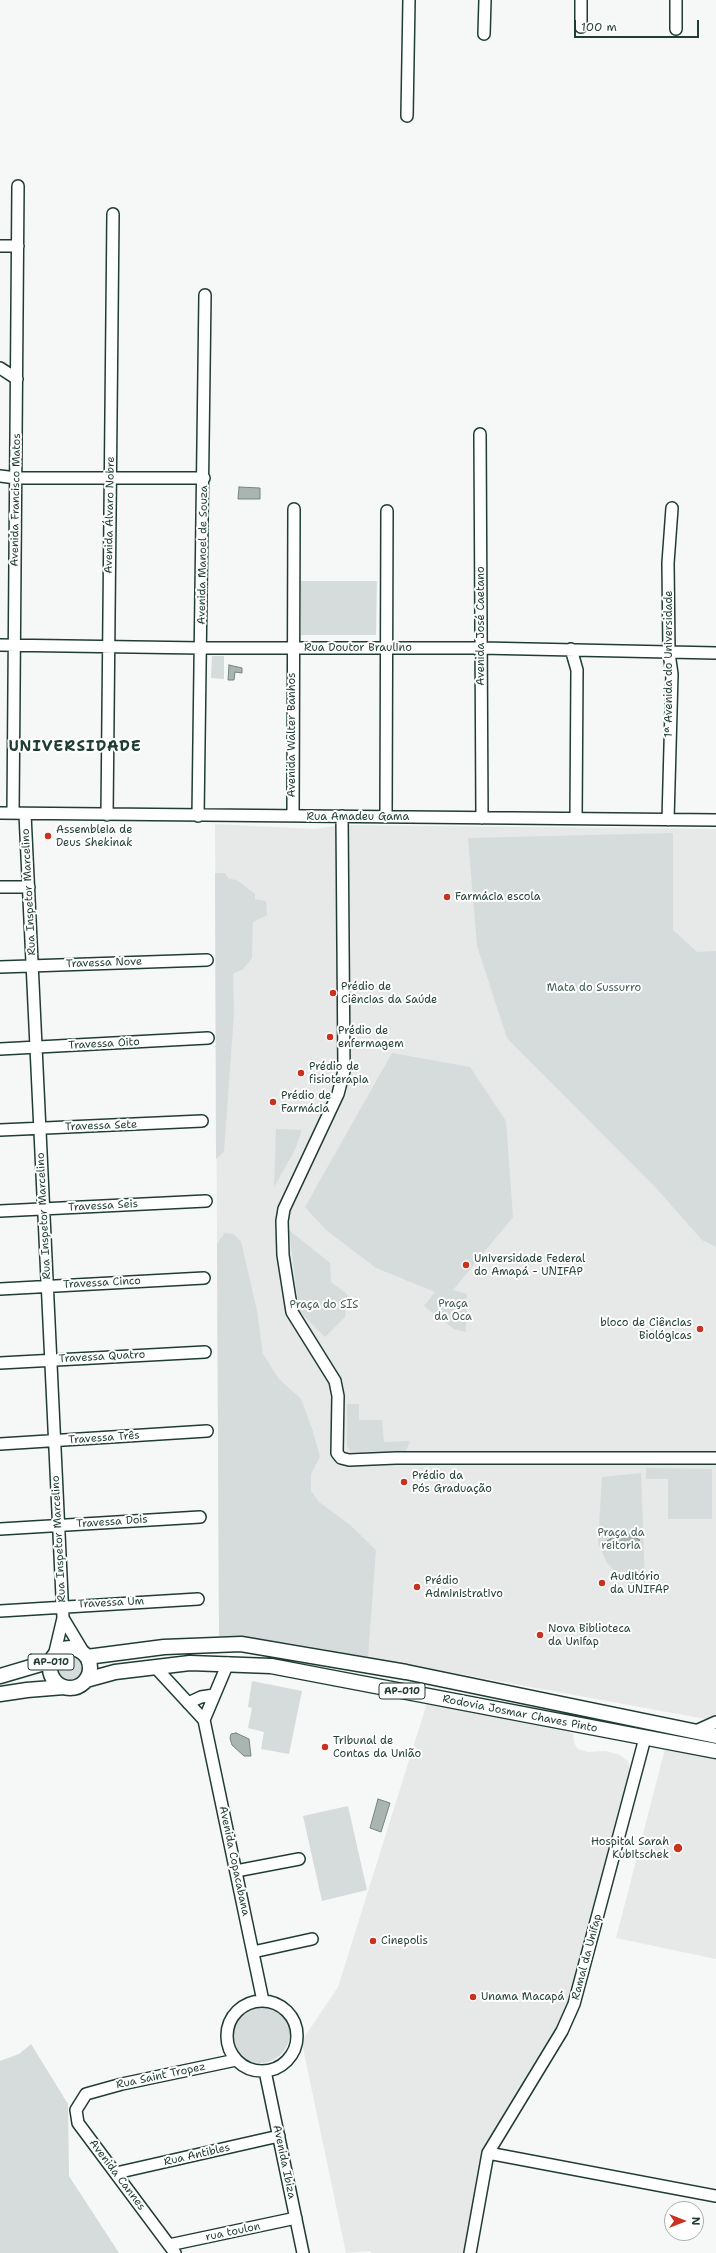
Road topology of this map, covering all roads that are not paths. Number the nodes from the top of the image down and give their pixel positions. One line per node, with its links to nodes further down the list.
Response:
1 (409, 0): 8 (street)
2 (485, 0): 7 (street)
3 (582, 0): 5 (street)
4 (676, 0): 6 (street)
5 (581, 27)
6 (676, 29)
7 (484, 34)
8 (407, 116)
9 (18, 186): 12 (street, Avenida Francisco Matos)
10 (113, 214): 19 (street, Avenida Álvaro Nobre)
11 (0, 246): 12 (street)
12 (18, 246): 15 (street, Avenida Francisco Matos)
13 (205, 295): 20 (street, Avenida Manoel de Souza)
14 (0, 368): 15 (street)
15 (17, 380): 18 (street, Avenida Francisco Matos)
16 (480, 434): 30 (street, Avenida José Caetano)
17 (0, 476): 18 (street)
18 (16, 478): 19 (street); 25 (street, Avenida Francisco Matos)
19 (110, 478): 20 (street); 26 (street, Avenida Álvaro Nobre)
20 (204, 478): 27 (street, Avenida Manoel de Souza)
21 (672, 508): 32 (street, 1ª Avenida do Universidade)
22 (294, 509): 28 (street, Avenida Walter Banhos)
23 (387, 511): 29 (street)
24 (0, 645): 25 (street, Rua Doutor Braulino)
25 (15, 646): 26 (street, Rua Doutor Braulino); 35 (street, Avenida Francisco Matos)
26 (108, 647): 27 (street, Rua Doutor Braulino); 37 (street, Avenida Álvaro Nobre)
27 (201, 648): 28 (street, Rua Doutor Braulino); 38 (street, Avenida Manoel de Souza)
28 (292, 648): 29 (street, Rua Doutor Braulino); 39 (street, Avenida Walter Banhos)
29 (387, 648): 30 (street, Rua Doutor Braulino); 41 (street)
30 (481, 648): 31 (street, Rua Doutor Braulino); 42 (street, Avenida José Caetano)
31 (571, 649): 32 (street, Rua Doutor Braulino); 43 (street)
32 (669, 653): 33 (street, Rua Doutor Braulino); 44 (street, 1ª Avenida do Universidade)
33 (716, 653)
34 (0, 813): 35 (street, Rua Amadeu Gama)
35 (13, 813): 36 (street, Rua Amadeu Gama)
36 (25, 814): 37 (street, Rua Amadeu Gama); 46 (street, Rua Inspetor Marcelino)
37 (107, 815): 38 (street, Rua Amadeu Gama)
38 (198, 816): 39 (street, Rua Amadeu Gama)
39 (292, 816): 40 (street, Rua Amadeu Gama)
40 (342, 816): 41 (street, Rua Amadeu Gama); 69 (street)
41 (386, 816): 42 (street, Rua Amadeu Gama)
42 (482, 818): 43 (street, Rua Amadeu Gama)
43 (576, 818): 44 (street, Rua Amadeu Gama)
44 (668, 820): 45 (street, Rua Amadeu Gama)
45 (716, 820)
46 (29, 886): 47 (street); 49 (street, Rua Inspetor Marcelino)
47 (0, 887)
48 (207, 960): 49 (street, Travessa Nove)
49 (32, 966): 50 (street, Travessa Nove); 52 (street, Rua Inspetor Marcelino)
50 (0, 967)
51 (208, 1038): 52 (street, Travessa Oito)
52 (36, 1047): 53 (street, Travessa Oito); 55 (street, Rua Inspetor Marcelino)
53 (0, 1049)
54 (202, 1121): 55 (street, Travessa Sete)
55 (40, 1128): 56 (street, Travessa Sete); 58 (street, Rua Inspetor Marcelino)
56 (0, 1130)
57 (206, 1201): 58 (street, Travessa Seis)
58 (44, 1209): 59 (street, Travessa Seis); 61 (street, Rua Inspetor Marcelino)
59 (0, 1211)
60 (204, 1278): 61 (street, Travessa Cinco)
61 (47, 1286): 62 (street, Travessa Cinco); 64 (street, Rua Inspetor Marcelino)
62 (0, 1289)
63 (204, 1352): 64 (street, Travessa Quatro)
64 (51, 1360): 65 (street, Travessa Quatro); 67 (street, Rua Inspetor Marcelino)
65 (0, 1363)
66 (207, 1431): 67 (street, Travessa Três)
67 (54, 1441): 68 (street, Travessa Três); 71 (street, Rua Inspetor Marcelino)
68 (0, 1444)
69 (716, 1458)
70 (200, 1516): 71 (street, Travessa Dois)
71 (58, 1526): 72 (street, Travessa Dois); 74 (street, Rua Inspetor Marcelino)
72 (0, 1529)
73 (198, 1599): 74 (street, Travessa Um)
74 (62, 1606): 75 (street, Travessa Um); 76 (street, Rua Inspetor Marcelino)
75 (0, 1611)
76 (63, 1618): 77 (street, Rua Inspetor Marcelino); 78 (street, Rua Inspetor Marcelino)
77 (86, 1655): 78 (main road, Rodovia Josmar Chaves Pinto / AP-010); 82 (main road, AP-010); 89 (main road, Rodovia Josmar Chaves Pinto / AP-010)
78 (52, 1659): 81 (main road, Rodovia Josmar Chaves Pinto / AP-010); 83 (main road, AP-010)
79 (228, 1663): 80 (main road, Rodovia Josmar Chaves Pinto / AP-010); 85 (street); 91 (main road, Rodovia Josmar Chaves Pinto / AP-010)
80 (156, 1668): 82 (main road, Rodovia Josmar Chaves Pinto / AP-010); 86 (street)
81 (0, 1676)
82 (86, 1680): 83 (main road, Rodovia Josmar Chaves Pinto / AP-010)
83 (64, 1688): 84 (main road, Rodovia Josmar Chaves Pinto / AP-010)
84 (0, 1694)
85 (214, 1695): 86 (street); 87 (street)
86 (188, 1703): 87 (street)
87 (204, 1720): 94 (street, Avenida Copacabana)
88 (716, 1722): 89 (street)
89 (696, 1731): 90 (main road, Rodovia Josmar Chaves Pinto / AP-010)
90 (716, 1736)
91 (644, 1738): 92 (main road, Rodovia Josmar Chaves Pinto / AP-010); 102 (street, Ramal da Unifap)
92 (716, 1752)
93 (299, 1859): 94 (street)
94 (236, 1871): 96 (street, Avenida Copacabana)
95 (312, 1939): 96 (street)
96 (253, 1952): 97 (street, Avenida Copacabana)
97 (263, 2001): 98 (street); 99 (street)
98 (236, 2060): 99 (street); 100 (street, Rua Saint Tropez)
99 (265, 2071): 101 (street, Avenida Ibiza)
100 (86, 2094): 103 (street, Avenida Cannes)
101 (279, 2136): 103 (street, Rua Antibles); 105 (street, Avenida Ibiza)
102 (488, 2153): 104 (street); 108 (street, Ramal da Unifap)
103 (116, 2173): 106 (street, Avenida Cannes)
104 (716, 2196)
105 (296, 2218): 106 (street, rua toulon); 107 (street, Avenida Ibiza)
106 (172, 2249)
107 (303, 2253)
108 (470, 2253)

